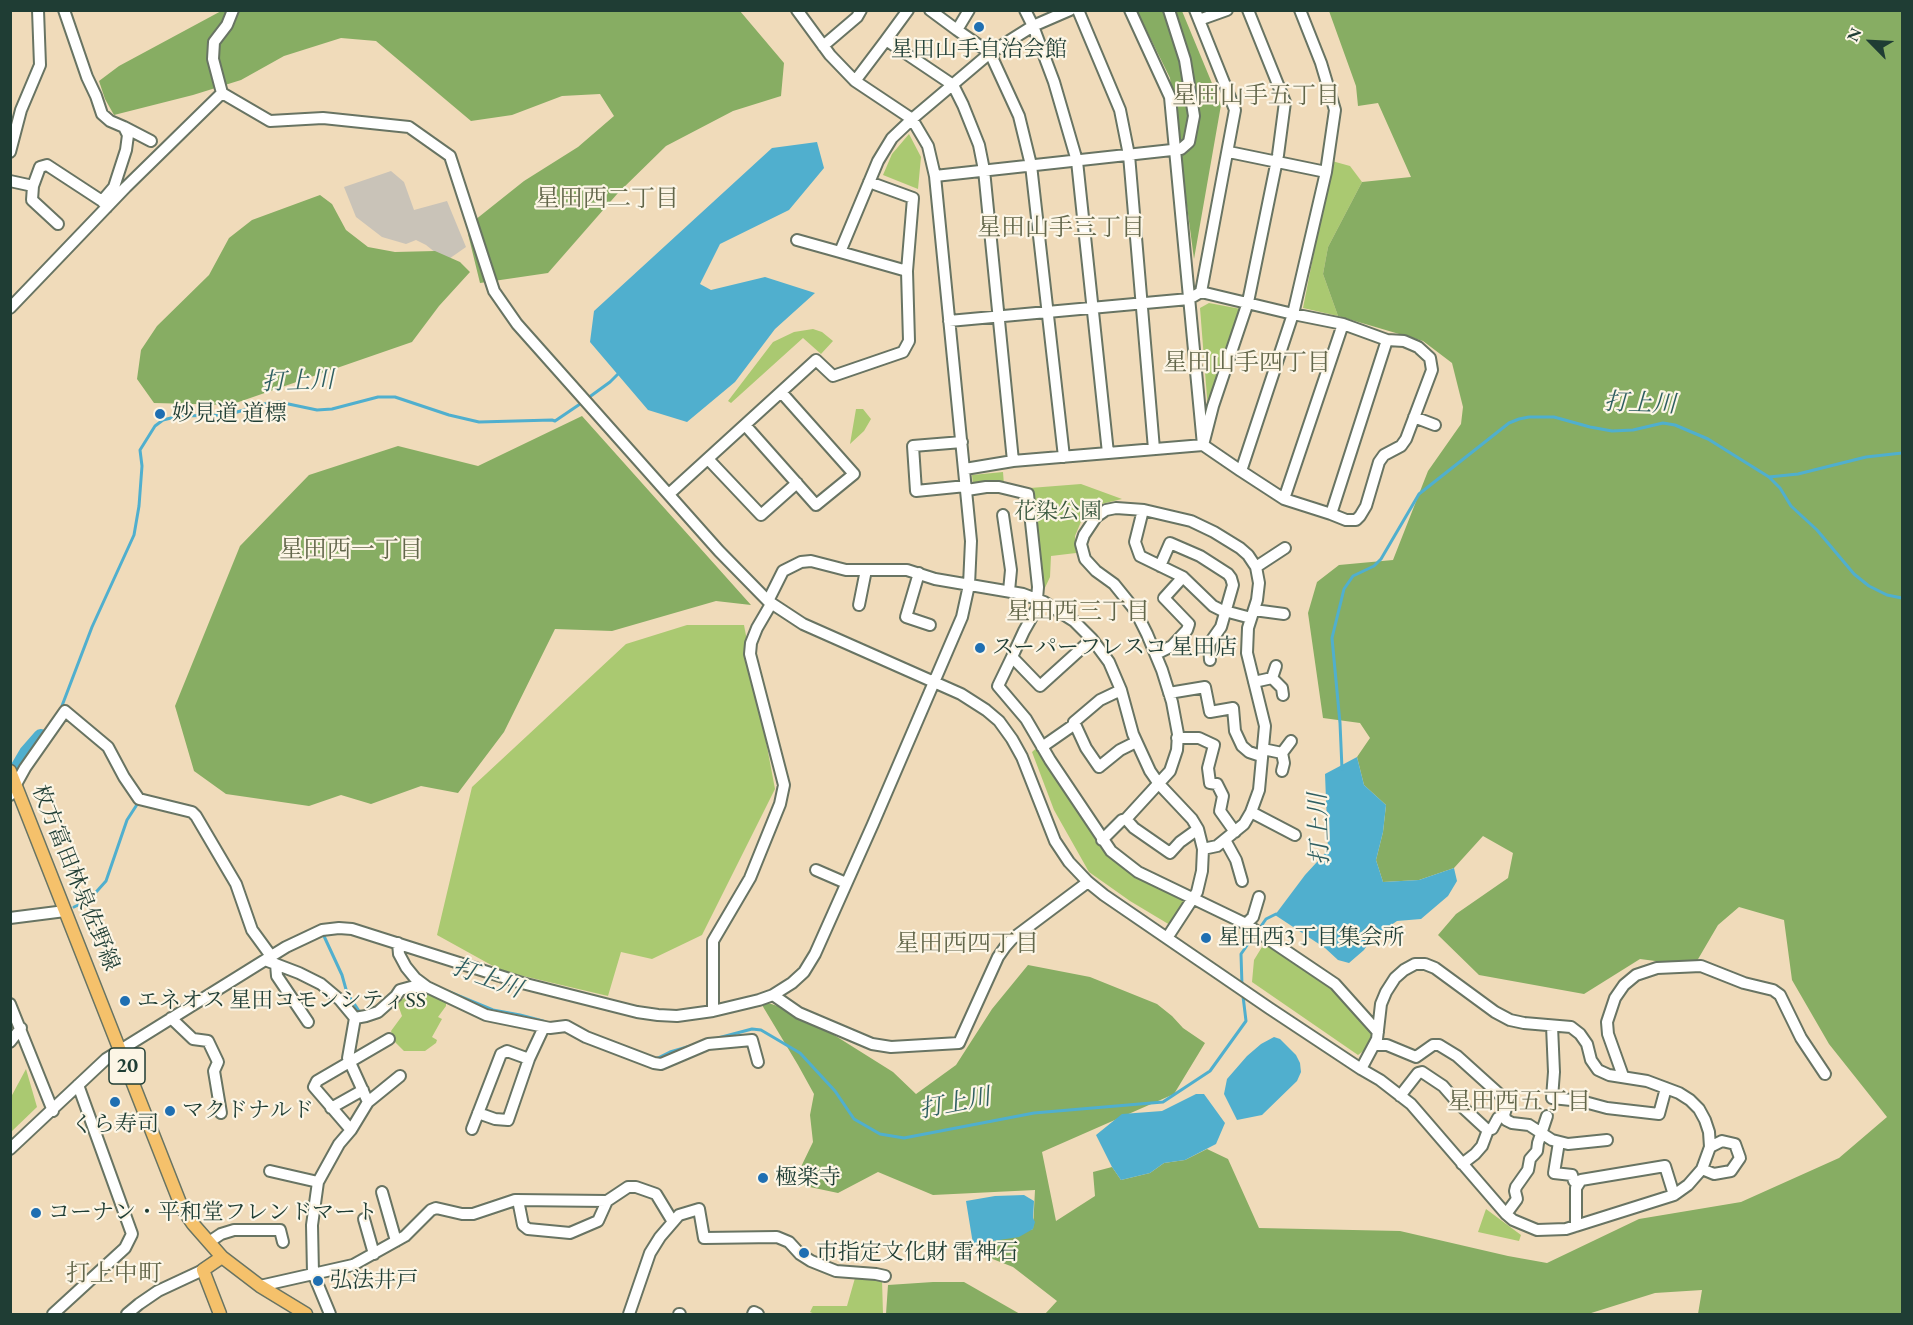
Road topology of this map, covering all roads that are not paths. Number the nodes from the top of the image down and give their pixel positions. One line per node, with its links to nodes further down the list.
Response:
1 (38, 10): 26 (street)
2 (233, 10): 25 (street)
3 (796, 10): 21 (street)
4 (861, 10): 21 (street)
5 (908, 10): 20 (street)
6 (930, 10): 19 (street)
7 (969, 10): 19 (street)
8 (1025, 10): 18 (street)
9 (1070, 10): 18 (street)
10 (1078, 10): 33 (street)
11 (1130, 10): 30 (street)
12 (1169, 10): 30 (street)
13 (1227, 10): 17 (street)
14 (1248, 10): 35 (street)
15 (1300, 10): 38 (street)
16 (66, 11): 28 (street)
17 (1197, 15): 32 (street)
18 (1034, 26): 22 (street); 34 (street)
19 (957, 30): 22 (street)
20 (886, 40): 23 (street); 24 (street)
21 (823, 46): 23 (street)
22 (990, 53): 24 (street); 36 (street)
23 (855, 81): 27 (street)
24 (953, 86): 27 (street); 37 (street)
25 (222, 93): 43 (street); 75 (street)
26 (16, 109): 31 (street)
27 (912, 119): 39 (street); 41 (street)
28 (124, 127): 29 (street); 43 (street)
29 (151, 141)
30 (1175, 150): 33 (street); 49 (street)
31 (10, 152)
32 (1229, 152): 35 (street); 48 (street)
33 (1129, 155): 34 (street); 51 (street)
34 (1077, 160): 36 (street); 53 (street)
35 (1277, 162): 38 (street); 50 (street)
36 (1031, 165): 37 (street); 54 (street)
37 (984, 170): 39 (street); 56 (street)
38 (1326, 172): 55 (street)
39 (935, 176): 57 (street)
40 (10, 181): 42 (street)
41 (869, 182): 46 (street); 47 (street)
42 (33, 186): 43 (street); 44 (street)
43 (105, 204): 52 (street)
44 (58, 224)
45 (797, 240): 46 (street)
46 (840, 252): 47 (street)
47 (907, 271): 60 (street)
48 (1201, 292): 49 (street); 50 (street)
49 (1189, 299): 51 (street); 65 (street)
50 (1248, 302): 55 (street); 65 (street)
51 (1142, 303): 53 (street); 66 (street)
52 (10, 308)
53 (1091, 308): 54 (street); 67 (street)
54 (1047, 312): 56 (street); 68 (street)
55 (1293, 314): 58 (street); 72 (street)
56 (998, 317): 57 (street); 70 (street)
57 (949, 321): 64 (street)
58 (1343, 324): 59 (street); 76 (street)
59 (1387, 340): 61 (street); 78 (street)
60 (781, 392): 62 (street); 73 (street)
61 (1414, 417): 63 (street); 78 (street)
62 (745, 425): 69 (street); 73 (street)
63 (1435, 425)
64 (962, 442): 71 (street); 74 (street)
65 (1203, 445): 66 (street); 72 (street)
66 (1154, 449): 67 (street)
67 (1108, 453): 68 (street)
68 (1064, 457): 70 (street)
69 (708, 459): 73 (street); 75 (street)
70 (1013, 461): 71 (street)
71 (965, 469): 74 (street)
72 (1242, 471): 76 (street)
73 (797, 483)
74 (967, 488): 86 (street); 88 (street)
75 (669, 494): 89 (street)
76 (1284, 499): 78 (street)
77 (1143, 510): 81 (street); 82 (street); 96 (street)
78 (1331, 514)
79 (1003, 515): 87 (street)
80 (1285, 548): 82 (street)
81 (1160, 566): 85 (street); 91 (street)
82 (1256, 567): 92 (street)
83 (866, 570): 84 (street); 89 (street); 90 (street)
84 (919, 573): 86 (street); 94 (street)
85 (1183, 577): 91 (street); 96 (street)
86 (969, 585): 87 (street); 101 (street)
87 (1009, 591): 88 (street)
88 (1039, 600): 95 (street); 97 (street)
89 (769, 602): 101 (street); 140 (street)
90 (859, 604)
91 (1225, 612): 92 (street); 98 (street)
92 (1252, 614): 93 (street); 102 (street)
93 (1284, 615)
94 (930, 625)
95 (1092, 639): 97 (street); 103 (street)
96 (1156, 654): 104 (street)
97 (1012, 657): 110 (street)
98 (1210, 660)
99 (1276, 666): 100 (street)
100 (1272, 678): 102 (street); 105 (street)
101 (935, 682): 127 (street); 128 (street)
102 (1254, 682): 111 (street)
103 (1121, 690): 106 (street); 109 (street)
104 (1169, 693): 107 (street); 111 (street)
105 (1283, 695)
106 (1075, 724): 109 (street); 110 (street)
107 (1177, 738): 115 (street); 120 (street)
108 (1291, 741): 112 (street)
109 (1136, 742): 115 (street)
110 (1042, 747): 122 (street)
111 (1262, 753): 112 (street); 117 (street)
112 (1281, 753): 114 (street)
113 (10, 771): 116 (main road, 枚方富田林泉佐野線 / 20)
114 (1282, 771)
115 (1159, 784): 118 (street); 119 (street)
116 (13, 790): 131 (main road, 枚方富田林泉佐野線 / 20); 136 (street)
117 (1251, 812): 120 (street); 121 (street)
118 (1126, 819): 119 (street); 122 (street)
119 (1198, 829): 124 (street)
120 (1235, 832): 123 (street)
121 (1295, 835)
122 (1102, 840): 130 (street)
123 (1224, 840): 124 (street); 126 (street)
124 (1203, 849): 130 (street)
125 (816, 870): 128 (street)
126 (1242, 881)
127 (1088, 882): 134 (street); 138 (street)
128 (846, 883): 138 (street)
129 (1259, 897): 133 (street)
130 (1193, 899): 133 (street); 134 (street)
131 (65, 911): 132 (street); 151 (main road, 枚方富田林泉佐野線 / 20)
132 (10, 918)
133 (1246, 924): 147 (street)
134 (1167, 938): 156 (street)
135 (398, 943): 136 (street); 137 (street); 140 (street)
136 (270, 960): 141 (street); 142 (street); 143 (street)
137 (427, 987): 142 (street); 145 (street)
138 (773, 995): 140 (street)
139 (10, 1004): 146 (street)
140 (713, 1011)
141 (171, 1018): 151 (street); 168 (street)
142 (355, 1018): 154 (street)
143 (308, 1022)
144 (1552, 1026): 147 (street); 160 (street); 162 (street)
145 (544, 1027): 153 (street); 155 (street)
146 (21, 1028): 149 (street); 167 (street)
147 (1378, 1032): 150 (street)
148 (389, 1039): 154 (street)
149 (10, 1042)
150 (1375, 1045): 152 (street); 156 (street)
151 (121, 1050): 161 (street); 194 (main road, 枚方富田林泉佐野線 / 20)
152 (1416, 1057): 157 (street); 170 (street)
153 (529, 1059): 169 (street); 169 (street)
154 (350, 1062): 163 (street); 166 (street)
155 (758, 1062)
156 (1361, 1069): 164 (street)
157 (1420, 1072): 164 (street); 174 (street)
158 (1825, 1074): 160 (street)
159 (400, 1076): 165 (street)
160 (1623, 1076): 162 (street)
161 (78, 1085): 167 (street); 202 (street)
162 (1666, 1088): 178 (street)
163 (363, 1090): 165 (street); 166 (street)
164 (1400, 1096): 180 (street)
165 (368, 1102): 173 (street)
166 (332, 1108): 173 (street)
167 (53, 1110): 179 (street)
168 (221, 1113)
169 (478, 1113): 172 (street)
170 (1504, 1115): 174 (street); 175 (street)
171 (1547, 1116): 175 (street)
172 (472, 1129)
173 (351, 1130): 183 (street)
174 (1488, 1130): 180 (street)
175 (1541, 1133): 177 (street); 189 (street)
176 (1607, 1140): 177 (street)
177 (1559, 1142): 184 (street)
178 (1710, 1147): 181 (street); 181 (street)
179 (10, 1149)
180 (1462, 1164): 189 (street)
181 (1702, 1169): 186 (street)
182 (270, 1172): 183 (street)
183 (318, 1182): 199 (street)
184 (1577, 1183): 186 (street); 192 (street)
185 (382, 1192): 193 (street)
186 (1674, 1195): 192 (street)
187 (518, 1200): 188 (street); 188 (street); 193 (street)
188 (607, 1201): 191 (street)
189 (1506, 1214): 192 (street)
190 (364, 1219): 196 (street)
191 (673, 1222): 200 (street); 207 (street)
192 (1576, 1226)
193 (396, 1241): 196 (street)
194 (209, 1242): 195 (street); 197 (main road, 枚方富田林泉佐野線 / 20)
195 (283, 1242)
196 (374, 1254): 199 (street)
197 (222, 1257): 198 (main road); 201 (main road, 枚方富田林泉佐野線 / 20)
198 (203, 1270): 203 (street); 204 (main road)
199 (313, 1273): 201 (street); 206 (street)
200 (885, 1276)
201 (260, 1286): 205 (main road, 枚方富田林泉佐野線 / 20)
202 (53, 1314)
203 (127, 1314)
204 (220, 1314)
205 (306, 1314)
206 (330, 1314)
207 (629, 1314)
208 (753, 1314): 209 (street)
209 (758, 1314)

